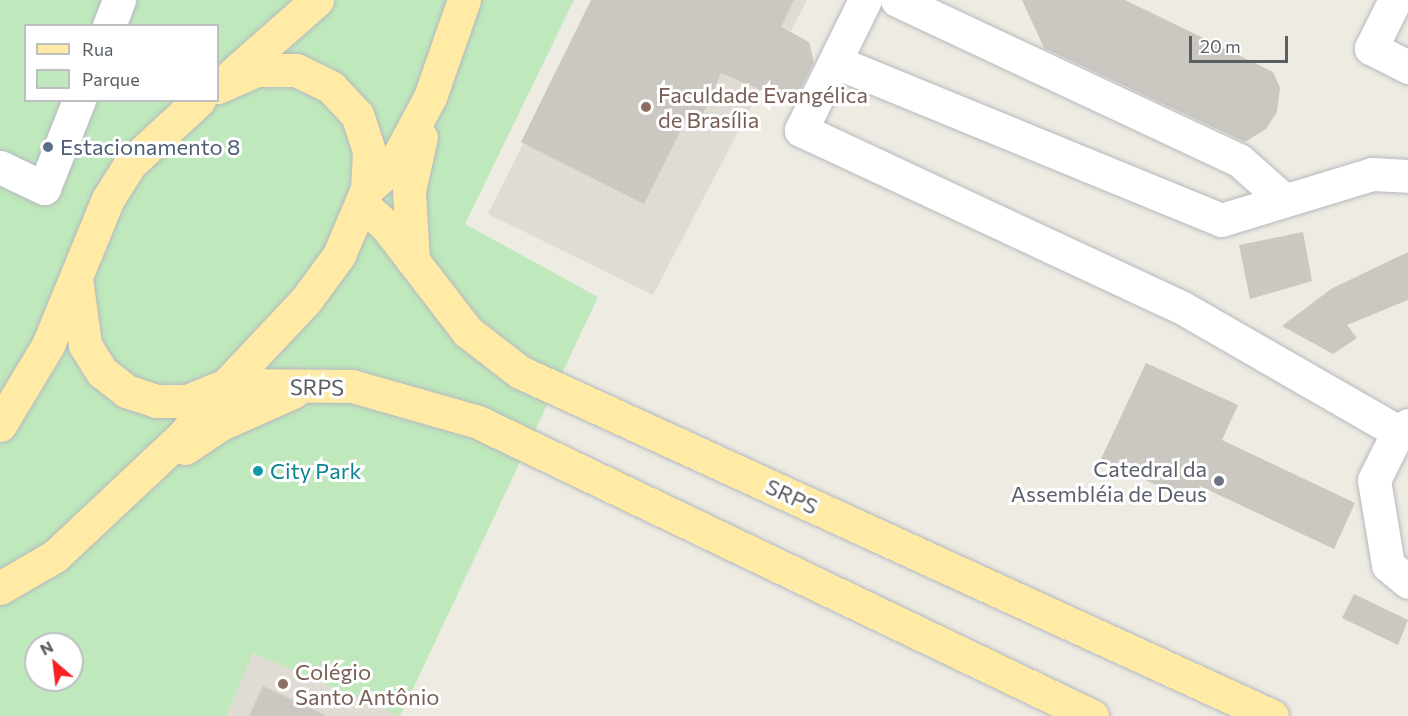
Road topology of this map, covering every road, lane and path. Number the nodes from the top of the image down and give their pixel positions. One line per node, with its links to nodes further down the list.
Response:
1 (119, 0): 7 (lane)
2 (317, 0): 10 (main road)
3 (464, 0): 12 (main road)
4 (865, 0): 8 (lane)
5 (897, 0): 18 (lane)
6 (1395, 0): 9 (lane)
7 (110, 24)
8 (836, 62): 18 (lane); 24 (lane)
9 (1408, 67)
10 (219, 85)
11 (219, 87): 17 (main road)
12 (430, 98): 17 (main road); 19 (main road)
13 (78, 102): 15 (lane)
14 (200, 102): 20 (main road)
15 (0, 167)
16 (1408, 176): 18 (lane)
17 (366, 198): 19 (main road, SRPS); 22 (main road)
18 (1283, 199)
19 (413, 266): 29 (main road, SRPS)
20 (76, 278): 22 (main road); 23 (main road)
21 (309, 387): 22 (main road, SRPS); 25 (main road); 28 (main road, SRPS)
22 (221, 388): 25 (main road)
23 (0, 424)
24 (1403, 429): 26 (lane)
25 (140, 478): 27 (main road)
26 (1408, 582)
27 (0, 588)
28 (1092, 716)
29 (1272, 716)

